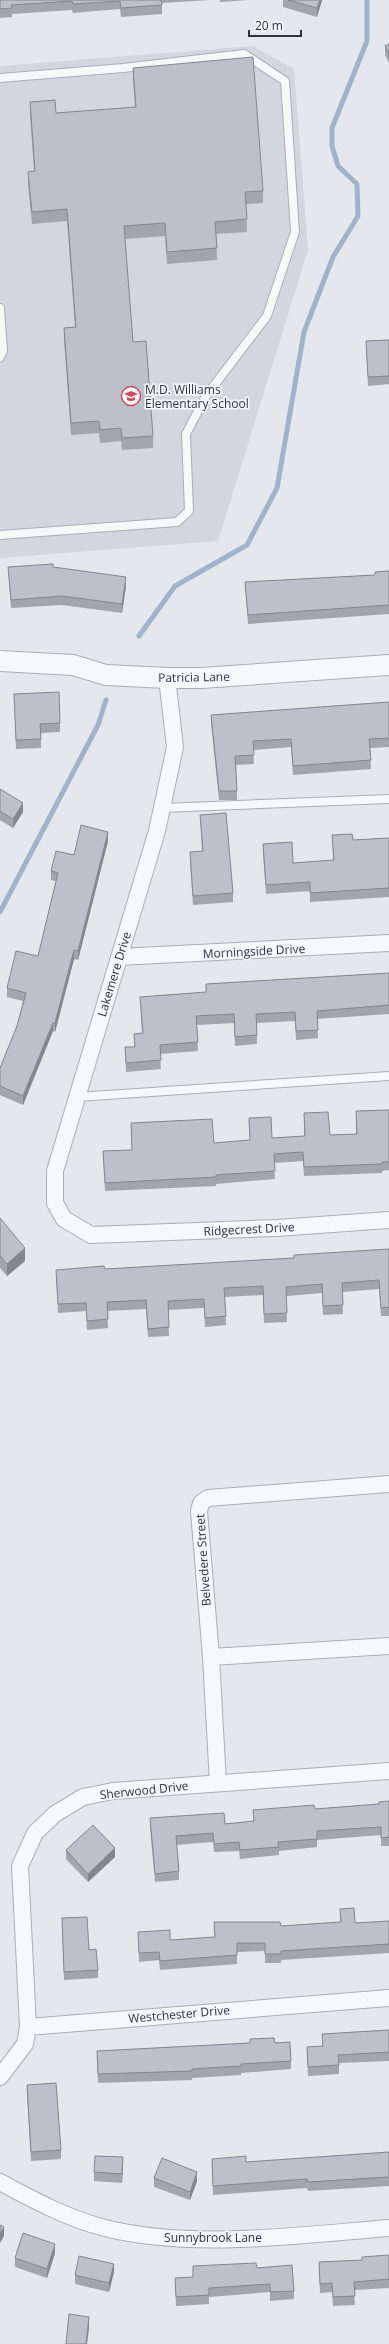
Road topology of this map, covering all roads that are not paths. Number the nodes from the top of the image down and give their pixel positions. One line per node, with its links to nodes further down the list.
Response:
1 (0, 78): 4 (lane)
2 (0, 308): 3 (lane)
3 (0, 357)
4 (0, 535)
5 (0, 661): 7 (street, Patricia Lane)
6 (389, 665): 7 (street, Patricia Lane)
7 (167, 678): 9 (street, Lakemere Drive)
8 (389, 799): 9 (lane)
9 (162, 808): 11 (street, Lakemere Drive)
10 (389, 943): 11 (street, Morningside Drive)
11 (119, 957): 13 (street, Lakemere Drive)
12 (389, 1076): 13 (lane)
13 (77, 1097): 15 (street, Lakemere Drive)
14 (389, 1220): 15 (street, Ridgecrest Drive)
15 (109, 1236)
16 (389, 1484): 18 (street, Belvedere Street)
17 (389, 1646): 18 (street)
18 (211, 1657): 20 (street, Belvedere Street)
19 (389, 1771): 20 (street, Sherwood Drive)
20 (218, 1783): 22 (street, Sherwood Drive)
21 (389, 1998): 22 (street, Westchester Drive)
22 (28, 2027): 23 (street)
23 (0, 2077)
24 (0, 2182): 25 (street, Sunnybrook Lane)
25 (389, 2228)

